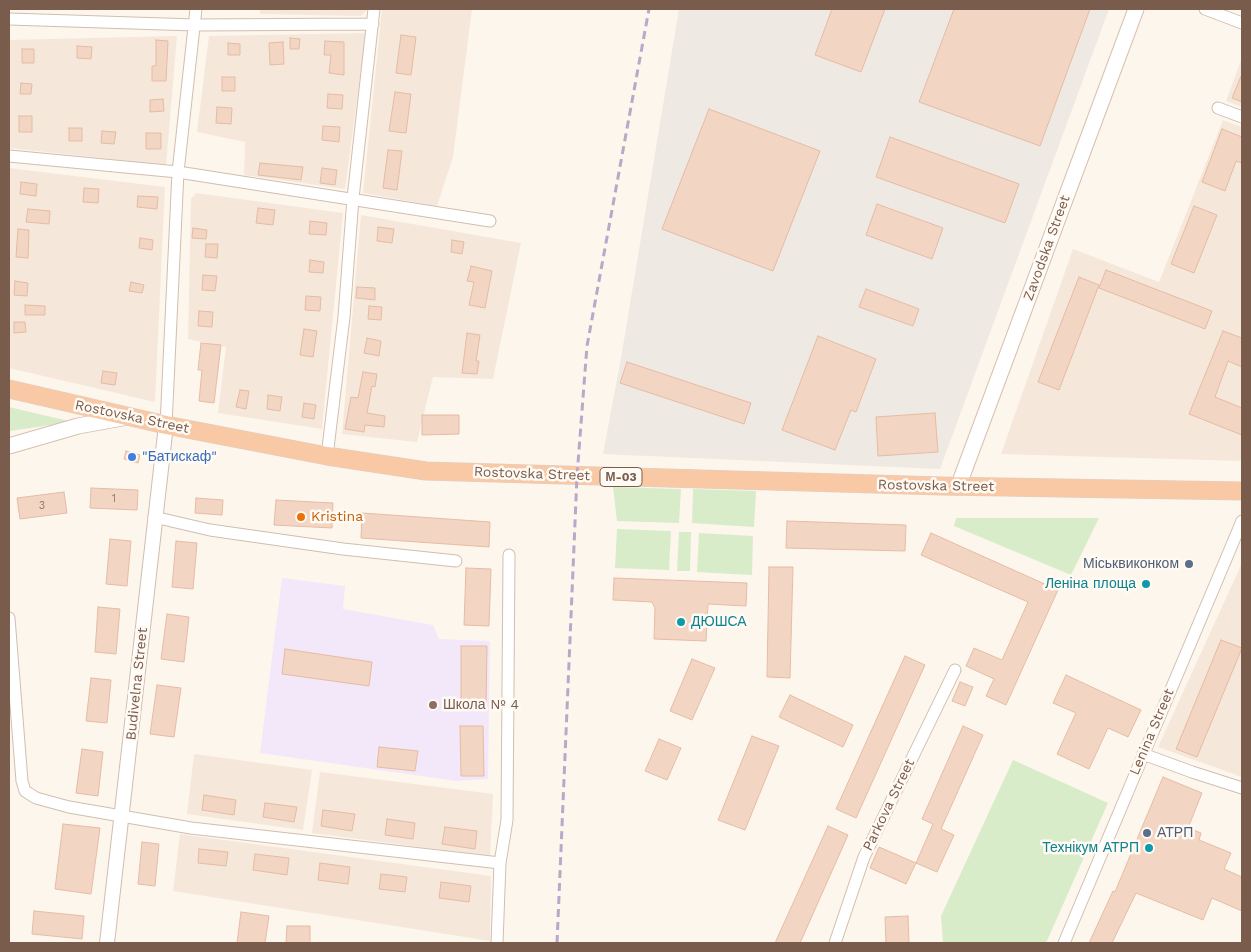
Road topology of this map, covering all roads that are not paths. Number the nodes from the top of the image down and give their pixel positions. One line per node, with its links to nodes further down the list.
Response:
1 (196, 9): 8 (street)
2 (374, 9): 7 (street)
3 (1136, 9): 20 (main road, Zavodska Street)
4 (1205, 9): 6 (street)
5 (9, 19): 8 (street)
6 (1242, 23)
7 (372, 24): 8 (street); 13 (street)
8 (195, 25): 12 (street)
9 (1218, 108): 10 (street)
10 (1242, 117)
11 (9, 156): 12 (street)
12 (178, 172): 13 (street); 17 (street)
13 (353, 198): 14 (street); 19 (street)
14 (490, 222)
15 (9, 389): 16 (highway, Rostovska Street / М-03)
16 (129, 417): 17 (highway, Rostovska Street / М-03); 18 (main road)
17 (166, 425): 19 (highway, Rostovska Street / М-03); 22 (street, Budivelna Street)
18 (9, 446)
19 (327, 456): 20 (highway, Rostovska Street / М-03)
20 (958, 487): 21 (highway, Rostovska Street / М-03)
21 (1242, 491)
22 (154, 517): 25 (street); 30 (street, Budivelna Street)
23 (1242, 521): 28 (street, Lenina Street)
24 (509, 556): 31 (street)
25 (456, 561)
26 (9, 618): 30 (street)
27 (955, 670): 34 (street, Parkova Street)
28 (1143, 754): 29 (street); 35 (street, Lenina Street)
29 (1242, 788)
30 (123, 815): 31 (street); 32 (street, Budivelna Street)
31 (500, 863): 33 (street)
32 (107, 943)
33 (497, 943)
34 (835, 943)
35 (1064, 943)

